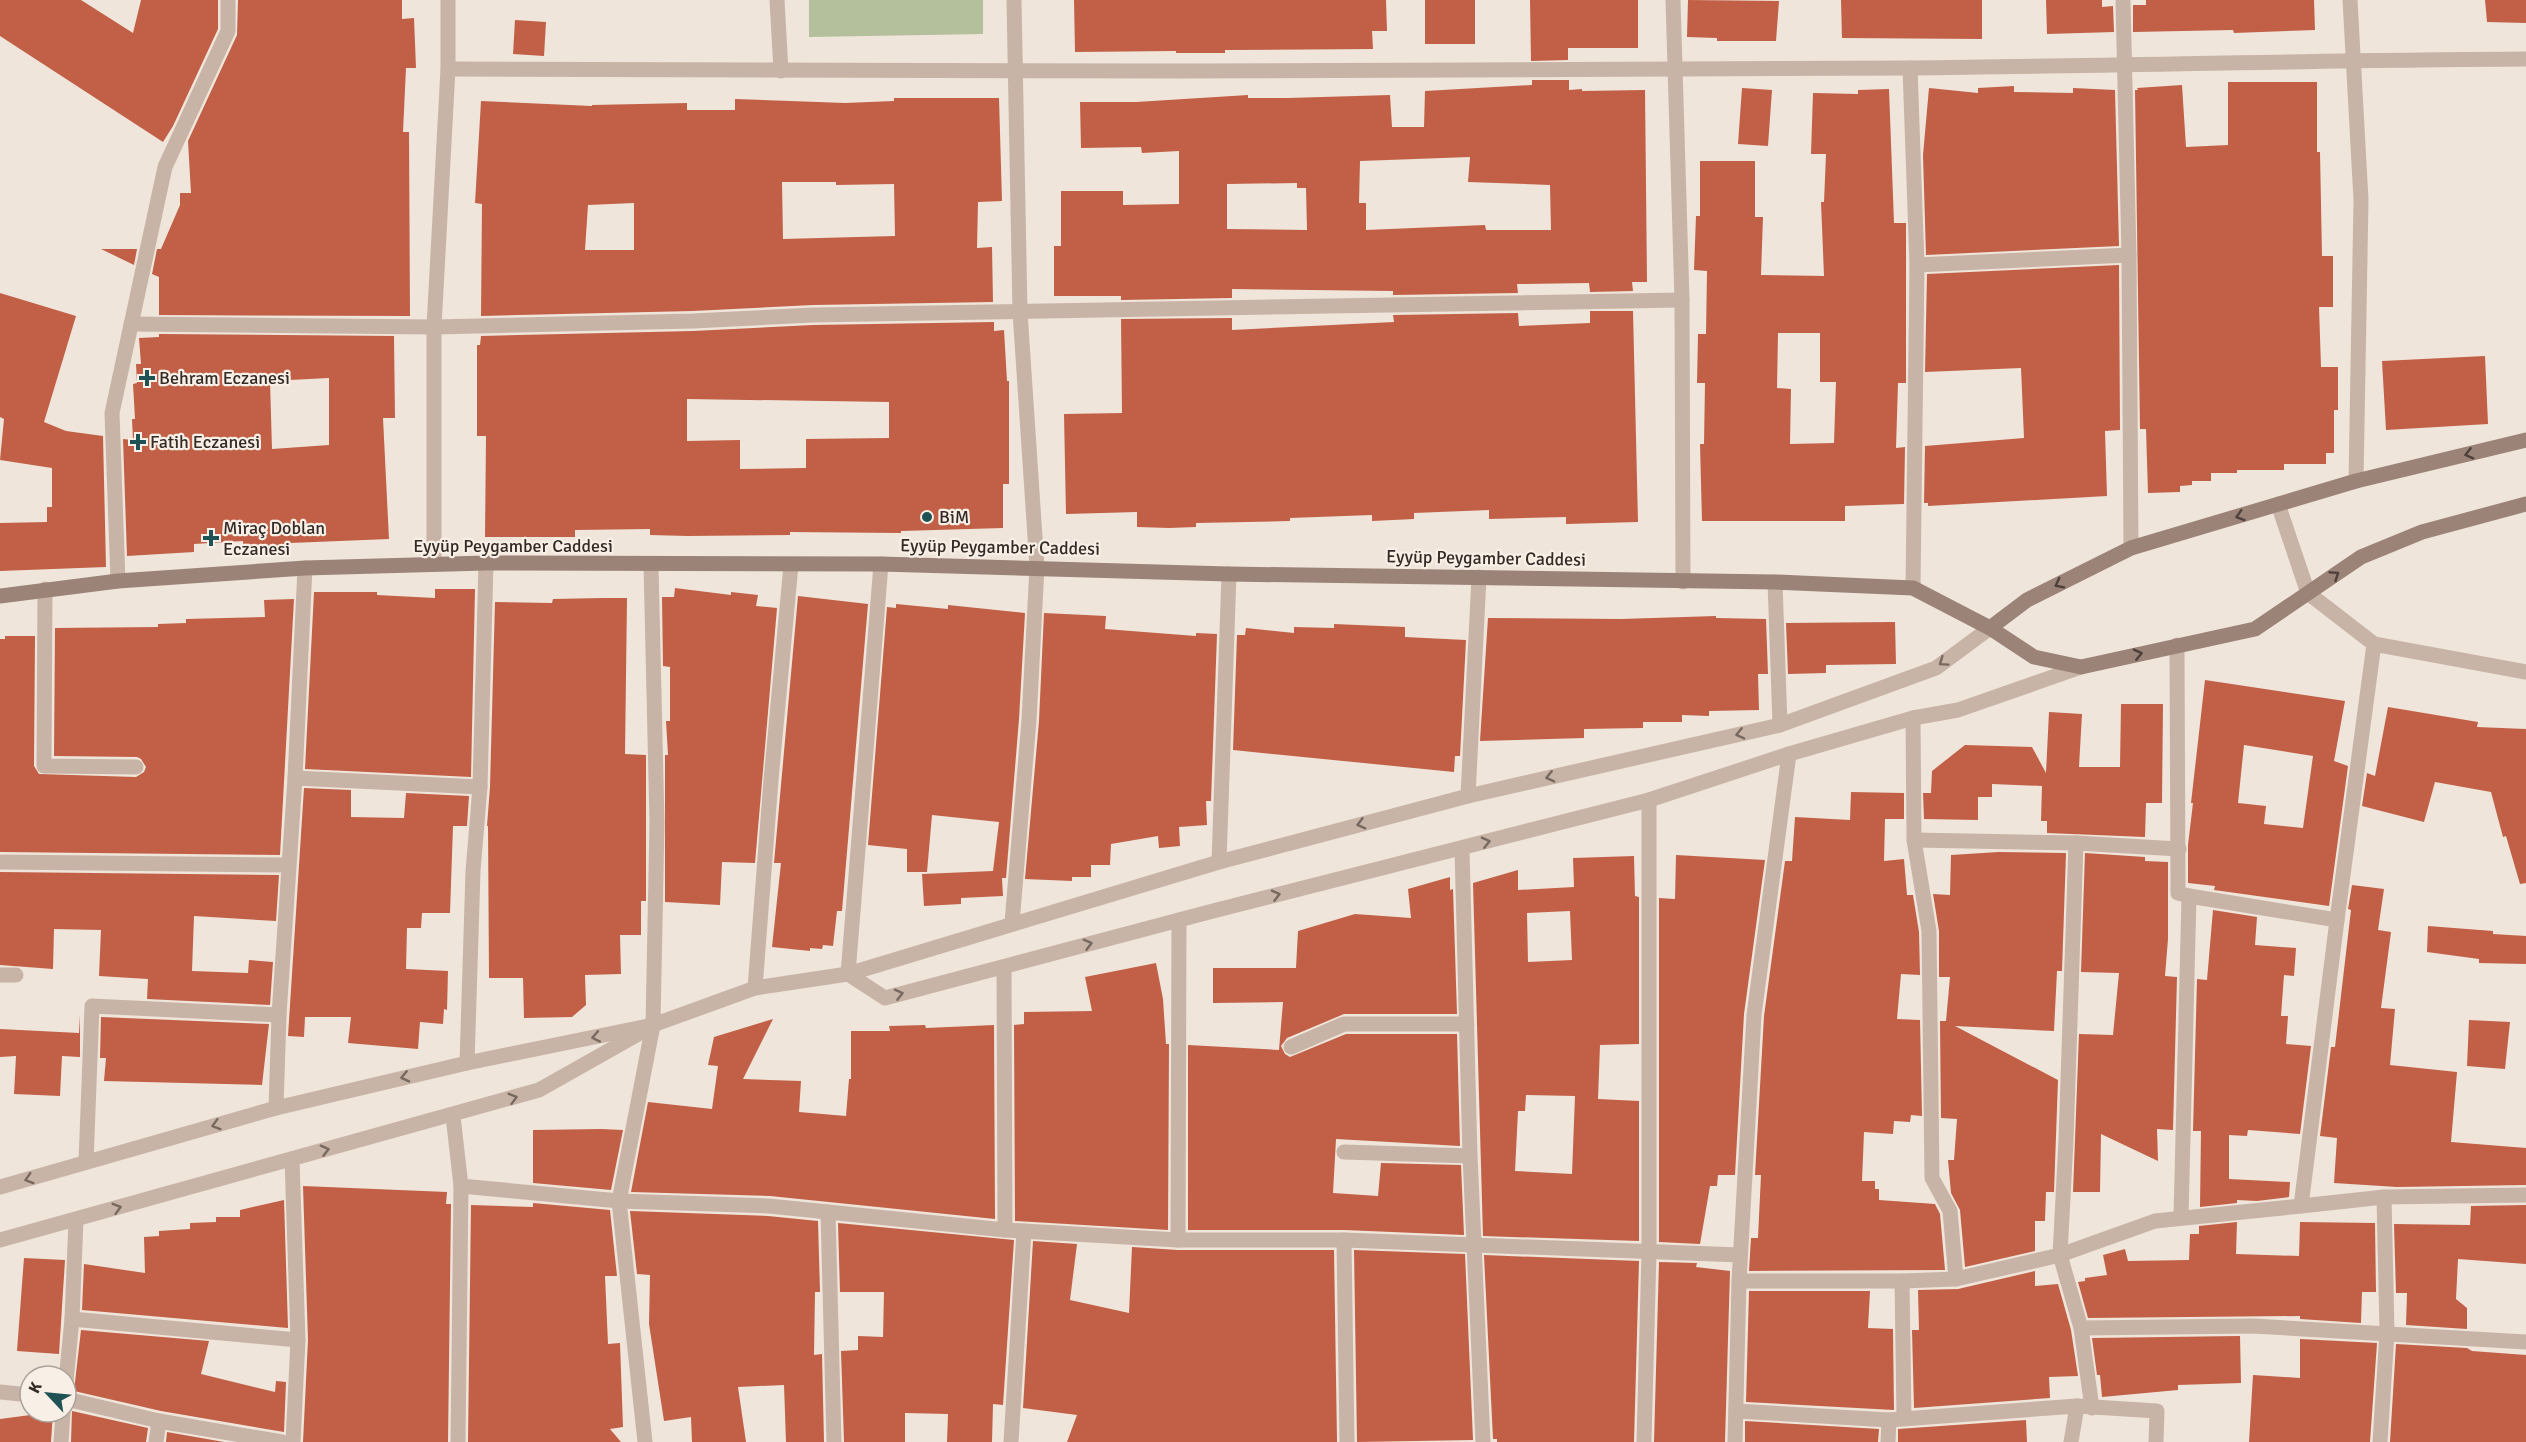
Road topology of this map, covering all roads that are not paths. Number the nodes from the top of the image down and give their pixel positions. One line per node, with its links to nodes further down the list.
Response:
1 (228, 0): 20 (street)
2 (448, 0): 13 (street)
3 (777, 0): 14 (street)
4 (1014, 0): 15 (street)
5 (1673, 0): 11 (street)
6 (2123, 0): 10 (street)
7 (2350, 0): 8 (street)
8 (2354, 60): 9 (street); 10 (street); 23 (street)
9 (2526, 60)
10 (2125, 64): 12 (street); 16 (street)
11 (1677, 68): 12 (street); 15 (street); 18 (street)
12 (1910, 68): 17 (street)
13 (448, 69): 14 (street); 21 (street)
14 (781, 71): 15 (street)
15 (1014, 72): 19 (street)
16 (2129, 255): 17 (street); 26 (street)
17 (1917, 265): 39 (street)
18 (1682, 300): 19 (street); 37 (street)
19 (1020, 312): 21 (street); 33 (street)
20 (131, 324): 21 (street); 36 (street)
21 (434, 327): 28 (street)
22 (2526, 440): 23 (main road, one-way to 23)
23 (2356, 481): 24 (main road)
24 (2278, 504): 26 (main road, one-way to 26); 41 (street)
25 (2526, 504): 41 (main road, one-way to 25)
26 (2131, 548): 43 (main road, one-way to 43)
27 (486, 563): 28 (main road, Eyyüp Peygamber Caddesi); 30 (main road, Eyyüp Peygamber Caddesi); 53 (street)
28 (434, 564): 32 (main road, Eyyüp Peygamber Caddesi)
29 (881, 564): 31 (main road, Eyyüp Peygamber Caddesi); 33 (main road, Eyyüp Peygamber Caddesi); 68 (street)
30 (651, 565): 31 (main road, Eyyüp Peygamber Caddesi); 74 (street)
31 (791, 565): 71 (street)
32 (305, 567): 36 (main road, Eyyüp Peygamber Caddesi); 52 (street)
33 (1037, 567): 34 (main road, Eyyüp Peygamber Caddesi); 66 (street)
34 (1229, 574): 35 (main road, Eyyüp Peygamber Caddesi); 61 (street)
35 (1479, 577): 37 (main road, Eyyüp Peygamber Caddesi); 54 (street)
36 (118, 581): 40 (main road, Eyyüp Peygamber Caddesi)
37 (1683, 582): 38 (main road, Eyyüp Peygamber Caddesi)
38 (1775, 582): 39 (main road, Eyyüp Peygamber Caddesi); 49 (street)
39 (1913, 588): 43 (main road, Eyyüp Peygamber Caddesi)
40 (45, 590): 42 (main road, Eyyüp Peygamber Caddesi); 51 (street)
41 (2308, 593): 44 (street); 45 (main road)
42 (0, 596)
43 (1990, 628): 46 (main road, Eyyüp Peygamber Caddesi); 49 (street, one-way to 49)
44 (2374, 644): 47 (street); 65 (street)
45 (2177, 645): 46 (main road, one-way to 45); 59 (street)
46 (2081, 667): 48 (street)
47 (2526, 672)
48 (1913, 718): 50 (street); 56 (street)
49 (1780, 725): 54 (street, one-way to 54)
50 (1789, 754): 55 (street); 99 (street)
51 (136, 767)
52 (295, 778): 53 (street); 62 (street)
53 (480, 787): 76 (street)
54 (1468, 796): 61 (street, one-way to 61)
55 (1649, 800): 58 (street, one-way to 55); 98 (street)
56 (1914, 840): 57 (street); 101 (street)
57 (2076, 843): 59 (street); 100 (street)
58 (1462, 849): 64 (street, one-way to 58); 73 (street)
59 (2179, 849): 63 (street)
60 (0, 862): 62 (street)
61 (1219, 862): 66 (street)
62 (288, 865): 72 (street)
63 (2189, 896): 65 (street); 90 (street)
64 (1179, 920): 67 (street, one-way to 64); 95 (street)
65 (2337, 920): 88 (street)
66 (1012, 923): 68 (street)
67 (1004, 967): 68 (street, one-way to 67); 92 (street)
68 (848, 974): 71 (street)
69 (0, 975): 70 (street)
70 (16, 975)
71 (755, 988): 74 (street)
72 (279, 1014): 77 (street); 82 (street)
73 (1467, 1024): 75 (street); 80 (street)
74 (653, 1025): 76 (street, one-way to 76); 78 (street, one-way to 74); 87 (street)
75 (1291, 1047)
76 (467, 1063): 77 (street, one-way to 77)
77 (276, 1108): 82 (street, one-way to 82)
78 (453, 1116): 81 (street, one-way to 78); 83 (street)
79 (1344, 1152): 80 (street)
80 (1470, 1156): 97 (street)
81 (292, 1159): 91 (street, one-way to 81); 107 (street)
82 (86, 1162): 84 (street, one-way to 84)
83 (462, 1186): 87 (street); 122 (street)
84 (0, 1187)
85 (2526, 1195): 86 (street)
86 (2384, 1197): 88 (street); 106 (street)
87 (619, 1201): 89 (street); 123 (street)
88 (2301, 1206): 90 (street)
89 (828, 1212): 92 (street); 124 (street)
90 (2181, 1217): 100 (street)
91 (76, 1220): 94 (street); 104 (street)
92 (1005, 1230): 93 (street)
93 (1024, 1231): 95 (street); 125 (street)
94 (0, 1240)
95 (1179, 1240): 96 (street)
96 (1344, 1240): 97 (street); 126 (street)
97 (1474, 1246): 98 (street); 127 (street)
98 (1649, 1252): 99 (street); 128 (street)
99 (1740, 1255): 102 (street)
100 (2060, 1255): 101 (street); 105 (street)
101 (1956, 1279): 103 (street)
102 (1738, 1281): 103 (street); 114 (street)
103 (1902, 1281): 115 (street)
104 (72, 1319): 107 (street); 109 (street)
105 (2081, 1328): 106 (street); 113 (street)
106 (2387, 1334): 108 (street); 133 (street)
107 (298, 1340): 121 (street)
108 (2526, 1342)
109 (68, 1364)
110 (0, 1392): 111 (street)
111 (18, 1394)
112 (78, 1402): 116 (street)
113 (2084, 1407): 115 (street); 131 (street); 132 (street)
114 (1736, 1411): 115 (street); 129 (street)
115 (1896, 1419): 130 (street)
116 (159, 1420): 119 (street); 120 (street)
117 (62, 1424): 118 (street)
118 (61, 1442)
119 (156, 1442)
120 (282, 1442)
121 (293, 1442)
122 (458, 1442)
123 (645, 1442)
124 (834, 1442)
125 (1011, 1442)
126 (1347, 1442)
127 (1483, 1442)
128 (1644, 1442)
129 (1735, 1442)
130 (1888, 1442)
131 (2071, 1442)
132 (2156, 1442)
133 (2380, 1442)

